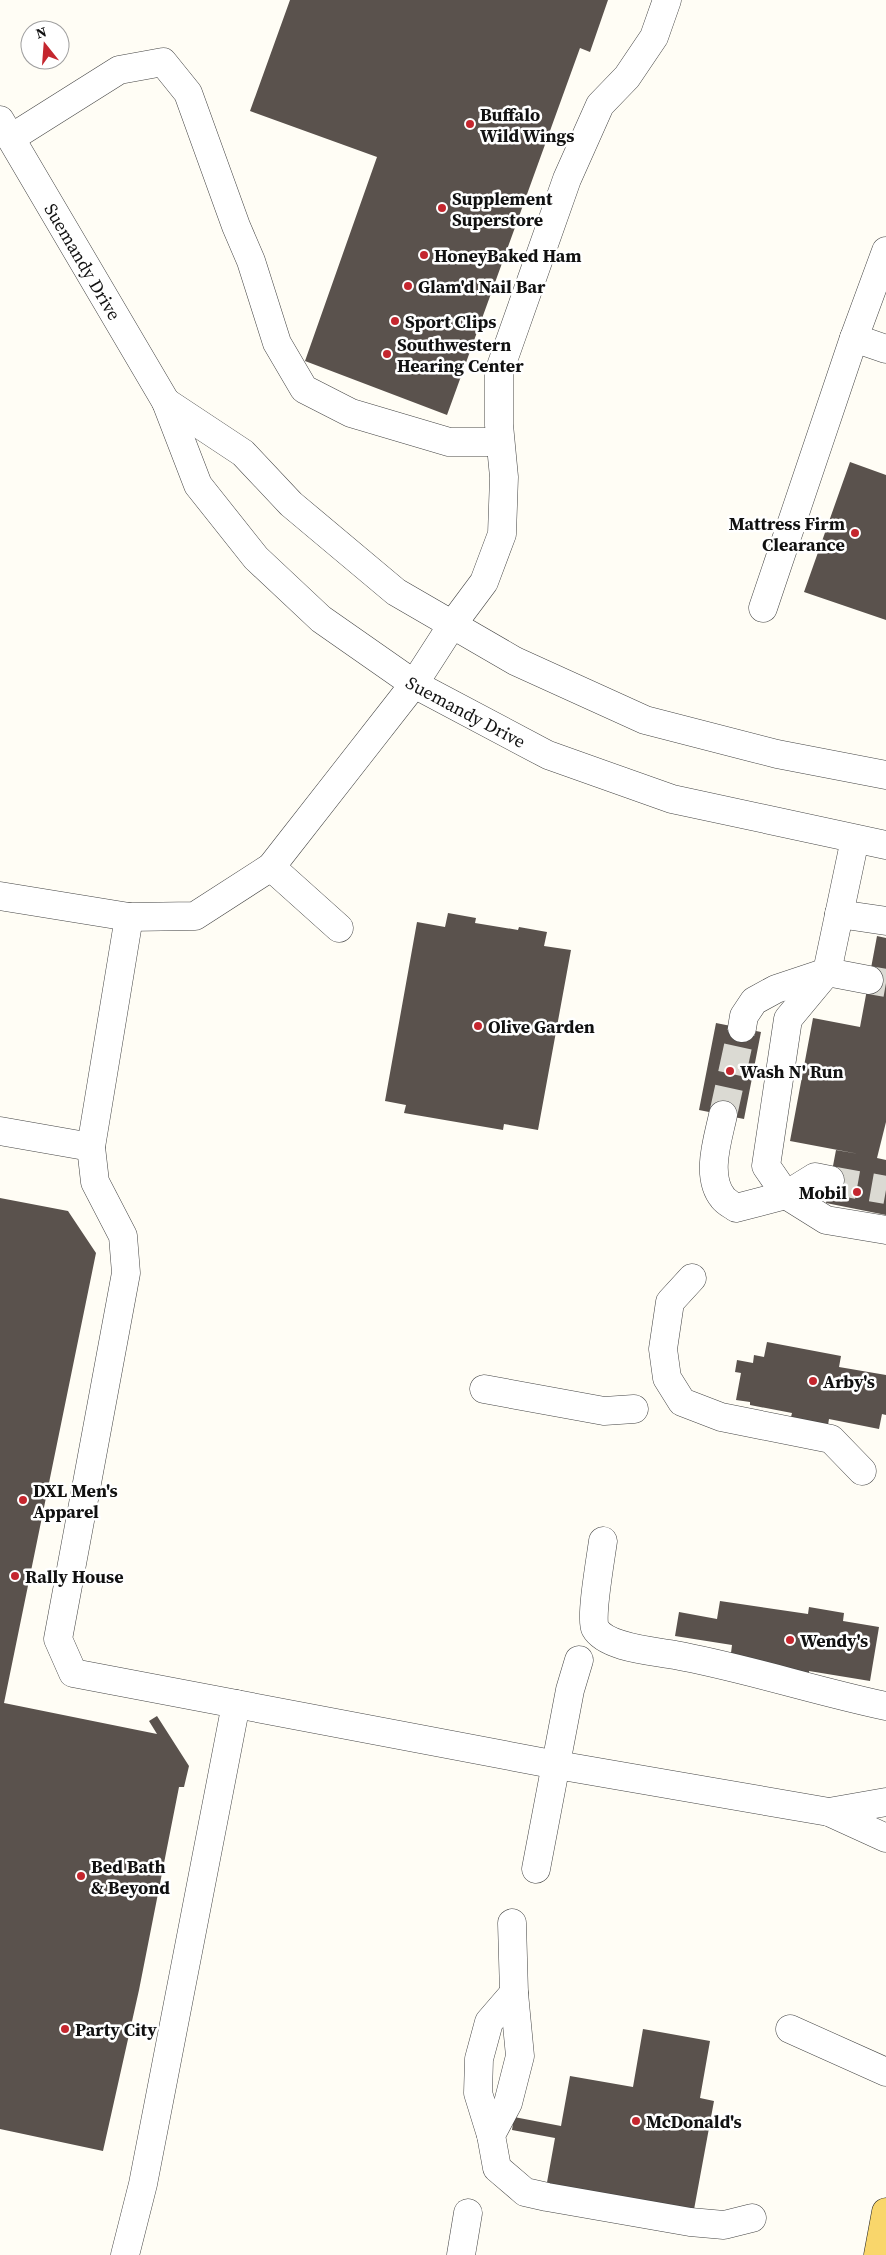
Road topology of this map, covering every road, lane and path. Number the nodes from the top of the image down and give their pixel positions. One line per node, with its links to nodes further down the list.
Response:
1 (667, 0): 7 (street)
2 (5, 129): 6 (street, Suemandy Drive); 7 (street)
3 (886, 251): 4 (street)
4 (854, 338): 5 (street); 8 (street)
5 (886, 350)
6 (166, 402): 9 (street, Suemandy Drive); 10 (street, Suemandy Drive)
7 (500, 442): 9 (street)
8 (763, 608)
9 (452, 625): 10 (street); 11 (street, Suemandy Drive)
10 (414, 684): 12 (street, Suemandy Drive); 14 (street)
11 (886, 775)
12 (854, 839): 13 (street, Suemandy Drive); 16 (street)
13 (886, 845)
14 (271, 867): 17 (street); 19 (street)
15 (0, 896): 17 (street)
16 (839, 914): 18 (street); 20 (street)
17 (129, 917): 25 (street)
18 (886, 921)
19 (339, 928)
20 (827, 972): 21 (street); 22 (street); 27 (street)
21 (869, 980)
22 (742, 1028)
23 (723, 1115): 27 (street)
24 (0, 1131): 25 (street)
25 (91, 1147): 35 (street)
26 (830, 1180): 27 (street)
27 (786, 1195): 28 (street)
28 (886, 1230)
29 (692, 1278): 32 (street)
30 (484, 1389): 31 (street)
31 (634, 1409)
32 (862, 1470)
33 (603, 1541): 36 (street)
34 (579, 1660): 37 (street)
35 (236, 1704): 37 (street); 50 (street)
36 (886, 1706)
37 (557, 1765): 39 (street); 41 (street)
38 (886, 1802): 39 (street)
39 (829, 1812): 40 (street)
40 (886, 1838)
41 (536, 1870)
42 (512, 1923): 43 (street)
43 (514, 1993): 46 (street); 46 (street)
44 (790, 2029): 45 (street)
45 (886, 2072)
46 (491, 2135): 49 (street)
47 (886, 2212): 52 (main road)
48 (468, 2213): 51 (street)
49 (752, 2218)
50 (125, 2255)
51 (461, 2255)
52 (878, 2255)

